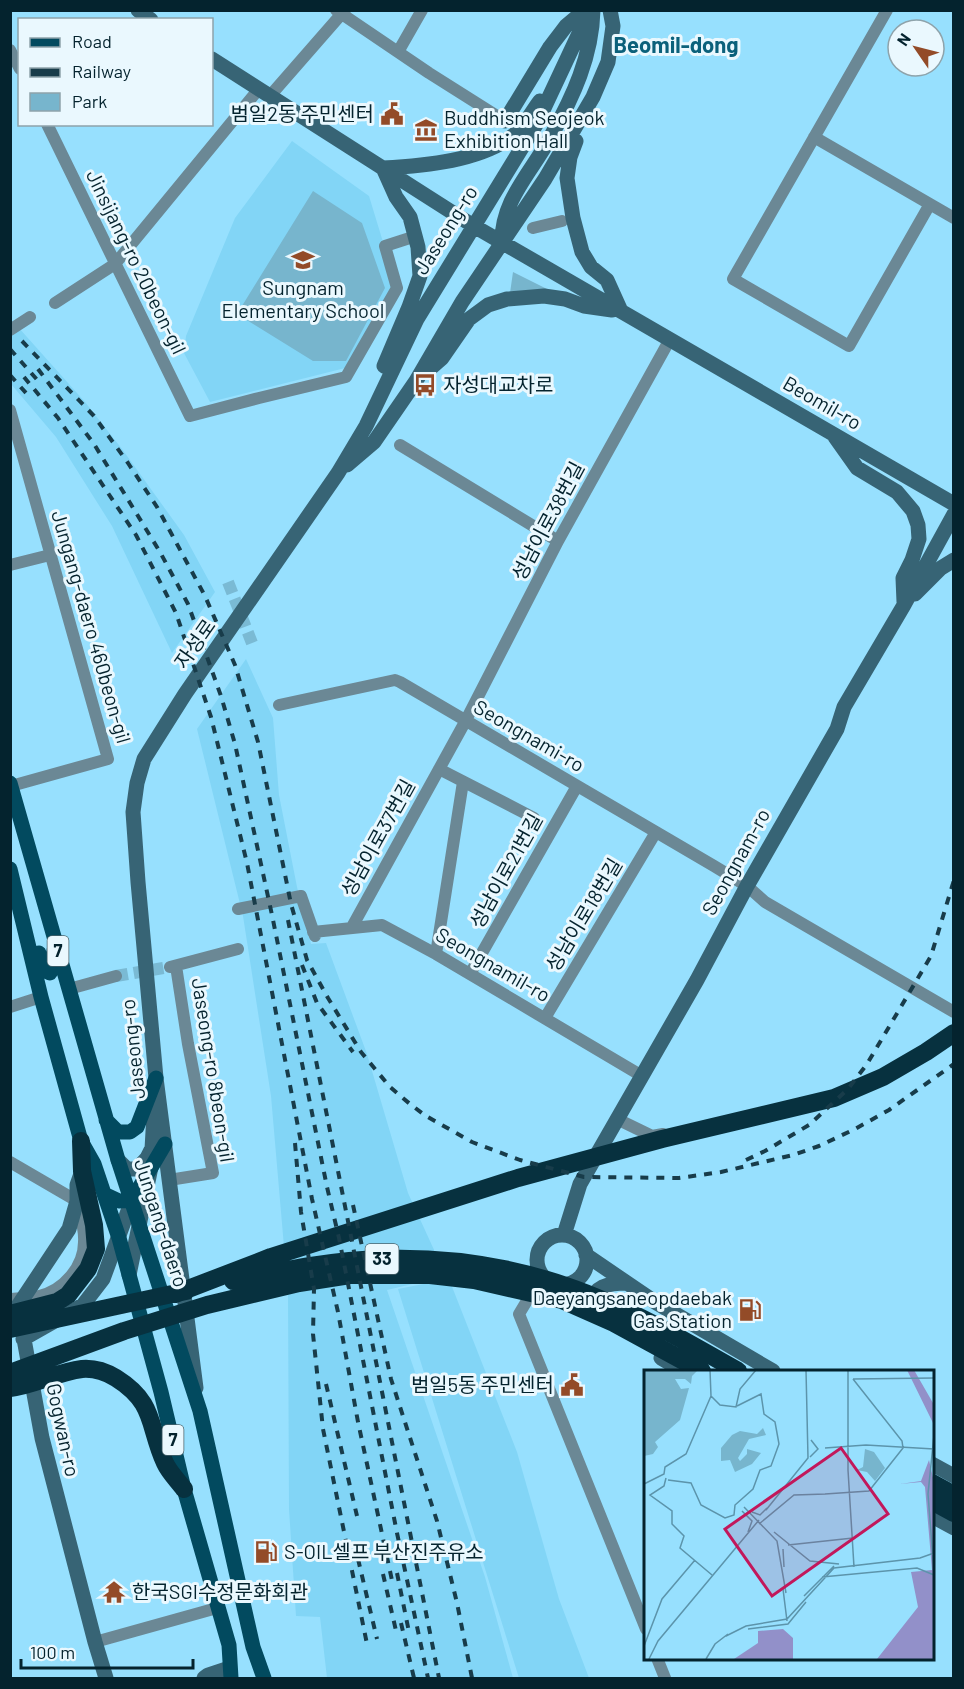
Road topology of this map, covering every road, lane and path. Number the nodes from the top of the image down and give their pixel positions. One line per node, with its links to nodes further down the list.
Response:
1 (422, 10): 8 (street)
2 (585, 10): 13 (main road)
3 (591, 10): 11 (main road, Jaseong-ro); 24 (main road, Jaseong-ro)
4 (610, 10): 14 (main road, Jaseong-ro)
5 (887, 10): 16 (street)
6 (341, 12): 8 (street); 12 (street)
7 (10, 50): 10 (street)
8 (398, 52): 13 (street)
9 (213, 60): 12 (main road)
10 (18, 65)
11 (557, 81): 17 (main road); 21 (main road, Jaseong-ro)
12 (263, 94): 17 (main road); 25 (street)
13 (505, 120)
14 (578, 124): 24 (main road, Jaseong-ro); 27 (main road)
15 (48, 126): 25 (street, Jinsijang-ro 20beon-gil)
16 (814, 137): 18 (street); 18 (street)
17 (383, 168): 21 (main road); 23 (main road)
18 (930, 204): 19 (street)
19 (952, 212)
20 (562, 221): 22 (street)
21 (472, 225): 24 (main road, Beomil-ro); 33 (main road, Jaseong-ro)
22 (533, 228)
23 (416, 236): 25 (street, Jinsijang-ro 20beon-gil); 33 (main road)
24 (502, 243): 27 (main road, Beomil-ro); 31 (main road, Jaseong-ro)
25 (115, 264): 26 (street)
26 (55, 303)
27 (621, 311): 30 (main road, Beomil-ro); 31 (main road)
28 (30, 317): 29 (street)
29 (10, 330)
30 (669, 340): 34 (main road, Beomil-ro); 39 (street, 성남이로38번길)
31 (416, 381): 36 (main road, Jaseong-ro)
32 (10, 410): 40 (street, Jungang-daero 460beon-gil)
33 (366, 426): 36 (main road, Jaseong-ro)
34 (832, 433): 37 (main road, Beomil-ro); 43 (main road)
35 (400, 445): 39 (street)
36 (338, 473): 44 (main road, Jaseong-ro)
37 (954, 504)
38 (954, 514): 43 (main road, Seongnam-ro)
39 (558, 541): 47 (street, 성남이로38번길)
40 (50, 555): 42 (street); 50 (street, Jungang-daero 460beon-gil)
41 (954, 560): 43 (main road)
42 (10, 565)
43 (904, 605): 55 (main road, Seongnam-ro)
44 (239, 619): 45 (main road, 자성로)
45 (185, 694): 73 (main road, Jaseong-ro)
46 (279, 705): 47 (street, Seongnami-ro)
47 (465, 722): 48 (street, 성남이로37번길); 51 (street, Seongnami-ro)
48 (439, 769): 49 (street, 성남이로37번길); 58 (street, 성남이로37번길)
49 (463, 782): 52 (street, 성남이로37번길); 61 (street)
50 (11, 784): 59 (main road, Jungang-daero / 7)
51 (576, 786): 53 (street, Seongnami-ro); 62 (street, 성남이로21번길)
52 (534, 818)
53 (656, 832): 55 (street, Seongnami-ro); 68 (street, 성남이로18번길)
54 (10, 869): 56 (main road, 7)
55 (747, 886): 67 (street, Seongnami-ro); 72 (main road, Seongnam-ro)
56 (19, 903): 59 (main road); 65 (main road, 7)
57 (238, 909): 58 (street, Seongnamil-ro)
58 (352, 927): 61 (street, Seongnamil-ro)
59 (55, 940): 64 (main road, Jungang-daero / 7)
60 (238, 949): 84 (street, Jaseong-ro 8beon-gil)
61 (436, 954): 62 (street, Seongnamil-ro)
62 (470, 974): 68 (street, Seongnamil-ro)
63 (116, 976): 64 (street)
64 (69, 989): 74 (main road, Jungang-daero / 7)
65 (41, 998): 66 (street); 77 (main road, 7)
66 (10, 1007)
67 (954, 1012)
68 (545, 1018): 72 (street, Seongnamil-ro)
69 (954, 1028): 75 (street)
70 (954, 1033): 76 (highway)
71 (954, 1046): 76 (highway); 78 (street)
72 (642, 1076): 75 (main road, Seongnam-ro)
73 (156, 1078): 74 (main road); 79 (main road, Jaseong-ro)
74 (105, 1119): 80 (main road, Jungang-daero / 7)
75 (617, 1119): 78 (main road, Seongnam-ro)
76 (662, 1139): 97 (highway)
77 (81, 1141): 83 (highway); 85 (main road, 7)
78 (605, 1141): 90 (main road, Seongnam-ro)
79 (159, 1144): 80 (main road); 82 (main road); 84 (main road, Jaseong-ro)
80 (118, 1160): 87 (main road, Jungang-daero / 7)
81 (10, 1162): 86 (street)
82 (151, 1167): 87 (main road); 88 (main road)
83 (82, 1171): 86 (main road, Gogwan-ro); 89 (highway)
84 (169, 1180): 107 (main road, Jaseong-ro)
85 (104, 1194): 87 (main road); 91 (main road, 7)
86 (77, 1200): 89 (street); 101 (main road, Gogwan-ro)
87 (132, 1200): 88 (main road, Jungang-daero / 7); 91 (main road)
88 (139, 1227): 93 (main road); 107 (main road, Jungang-daero / 7)
89 (89, 1228): 98 (street); 100 (highway)
90 (564, 1235): 92 (main road); 94 (main road)
91 (118, 1238): 93 (main road, 7); 101 (main road)
92 (586, 1255): 95 (main road); 96 (main road)
93 (129, 1275): 111 (main road, 7)
94 (542, 1275): 96 (main road); 118 (street)
95 (627, 1283): 99 (main road); 105 (main road)
96 (564, 1285): 99 (main road)
97 (175, 1294): 101 (highway, 33); 104 (highway, 33)
98 (10, 1299)
99 (587, 1309): 102 (main road)
100 (10, 1314)
101 (17, 1334): 119 (main road, Gogwan-ro)
102 (681, 1370)
103 (700, 1370): 106 (highway, 33)
104 (736, 1370)
105 (771, 1370)
106 (12, 1380): 111 (highway)
107 (200, 1411): 124 (main road, Jungang-daero / 7)
108 (934, 1465): 109 (main road)
109 (954, 1476)
110 (934, 1484): 112 (highway)
111 (184, 1488): 117 (main road, 7)
112 (954, 1495)
113 (934, 1502): 114 (highway)
114 (954, 1513)
115 (934, 1517): 116 (main road)
116 (954, 1528)
117 (217, 1608): 119 (street); 121 (main road, 7)
118 (644, 1624)
119 (95, 1642): 122 (main road, Gogwan-ro)
120 (657, 1659): 125 (street)
121 (230, 1673): 123 (main road)
122 (106, 1678)
123 (204, 1678)
124 (264, 1678)
125 (665, 1678)

